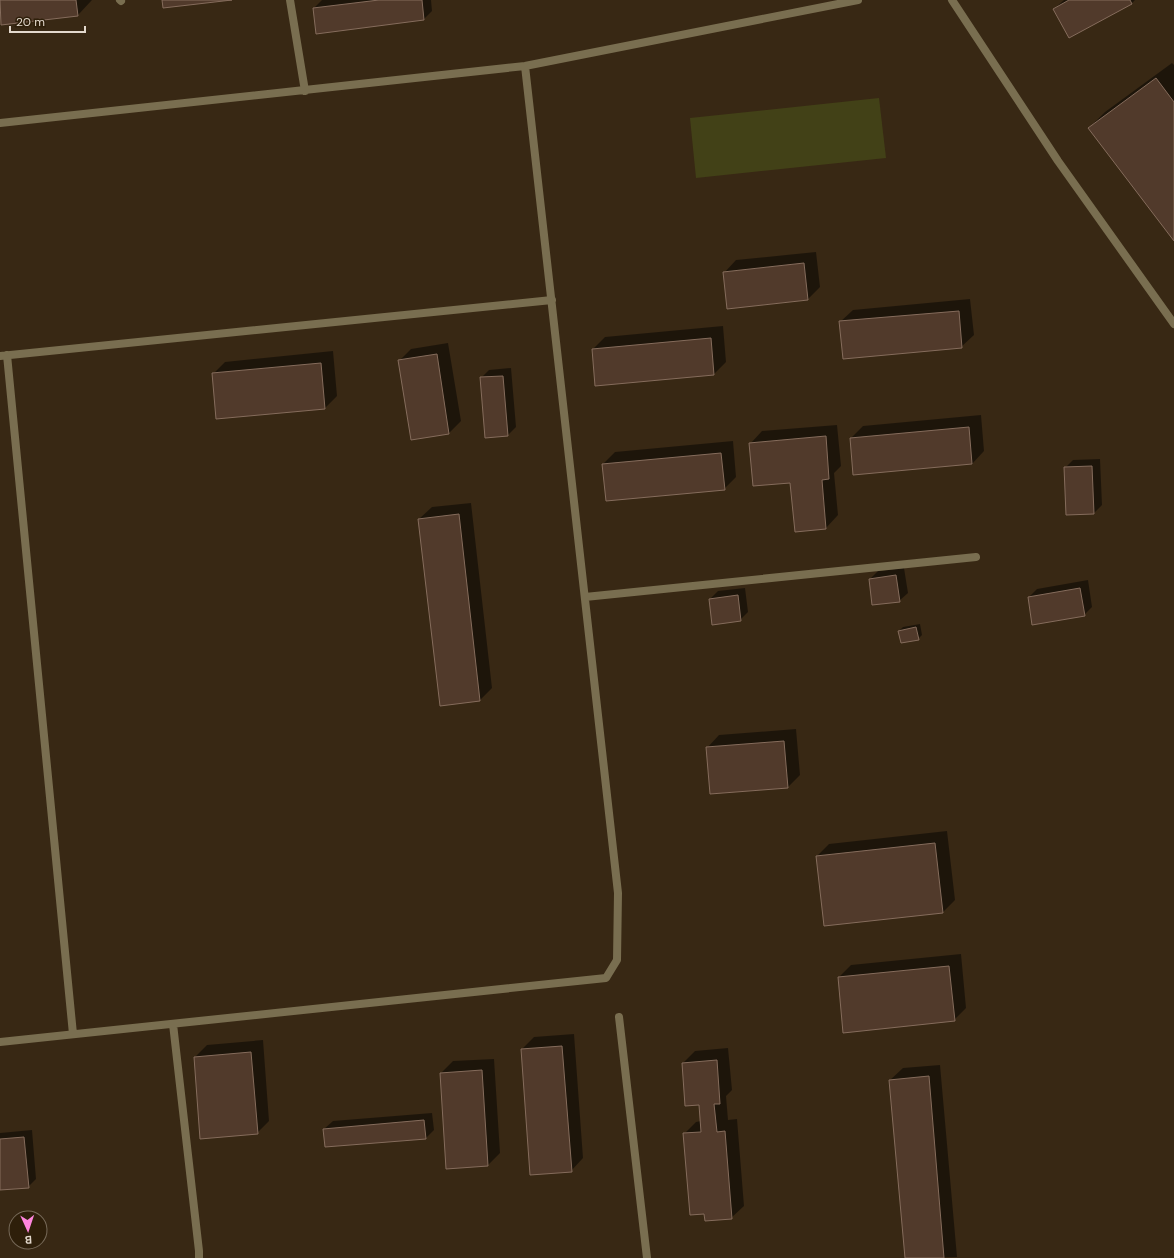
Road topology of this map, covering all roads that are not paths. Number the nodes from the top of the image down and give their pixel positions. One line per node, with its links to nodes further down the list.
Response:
1 (290, 0): 5 (street)
2 (858, 0): 4 (street)
3 (952, 0): 8 (street)
4 (525, 66): 5 (street); 7 (street)
5 (305, 91): 6 (street)
6 (0, 123)
7 (552, 300): 9 (street); 11 (street)
8 (1174, 324)
9 (3, 355): 14 (street)
10 (976, 557): 11 (street)
11 (585, 597): 13 (street)
12 (619, 1017): 17 (street)
13 (173, 1024): 14 (street); 16 (street)
14 (74, 1034): 15 (street)
15 (0, 1042)
16 (199, 1258)
17 (647, 1258)

